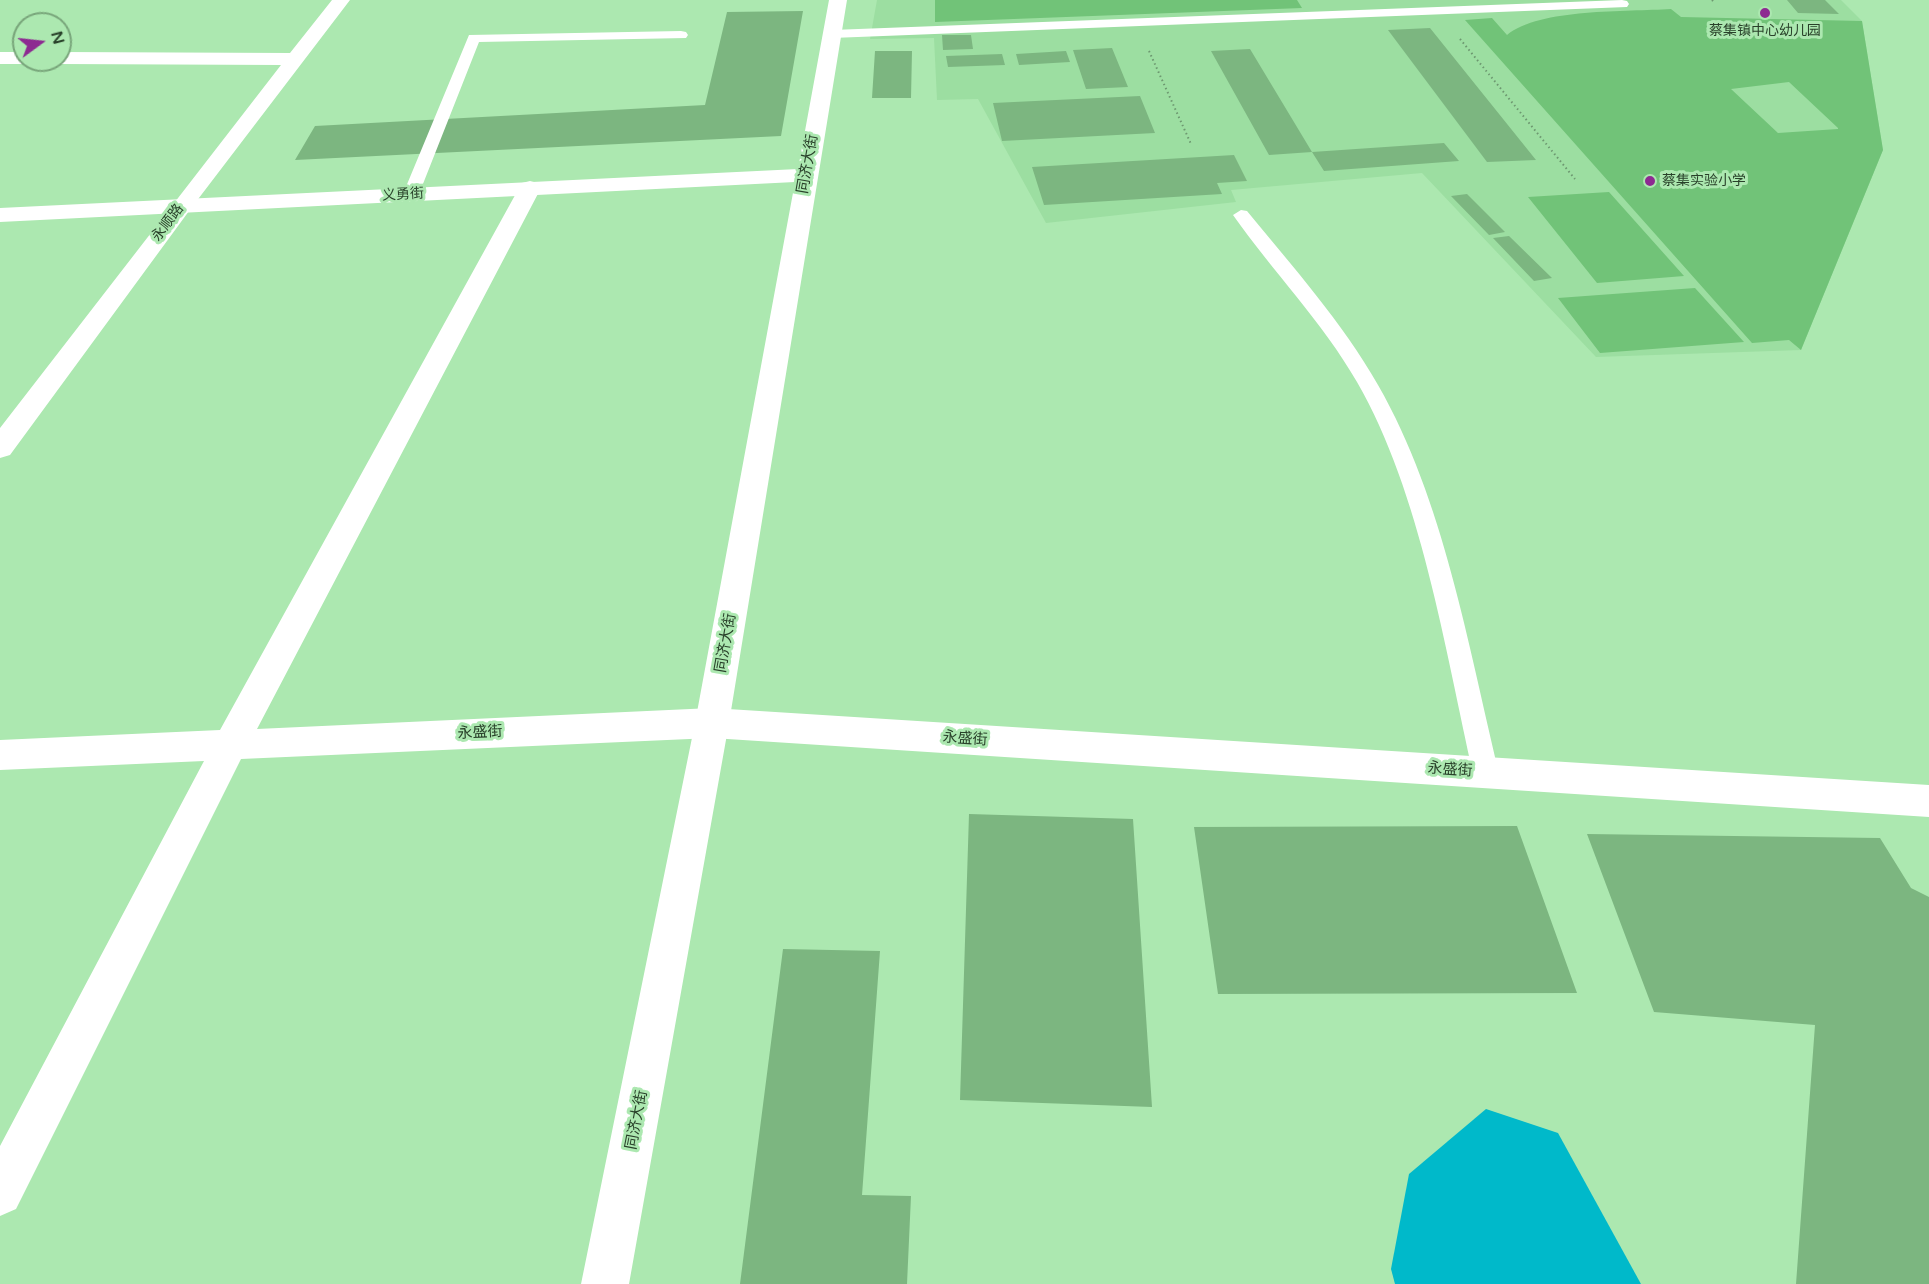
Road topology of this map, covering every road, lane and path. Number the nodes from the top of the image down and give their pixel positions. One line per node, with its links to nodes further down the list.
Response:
1 (341, 0): 11 (street, 永顺路)
2 (838, 0): 8 (street, 同济大街)
3 (1306, 0): 6 (lane)
4 (1618, 0): 5 (lane)
5 (1436, 11): 6 (lane); 14 (path)
6 (1317, 16): 7 (lane)
7 (1137, 22): 8 (lane); 12 (path)
8 (832, 34): 13 (street, 同济大街)
9 (681, 35): 16 (lane)
10 (72, 58): 11 (street)
11 (295, 59): 17 (street, 永顺路)
12 (1191, 144)
13 (806, 175): 15 (street, 义勇街); 21 (street, 同济大街)
14 (1575, 179)
15 (530, 188): 16 (street, 义勇街); 22 (street)
16 (411, 194): 17 (street, 义勇街)
17 (181, 206): 18 (street, 义勇街); 20 (street, 永顺路)
18 (0, 215)
19 (1241, 215): 24 (lane)
20 (0, 448)
21 (712, 723): 22 (street, 永盛街); 24 (street, 永盛街); 27 (street, 同济大街)
22 (231, 745): 23 (street, 永盛街); 26 (street)
23 (0, 755)
24 (1486, 773): 25 (street, 永盛街)
25 (1929, 801)
26 (0, 1193)
27 (605, 1284)

